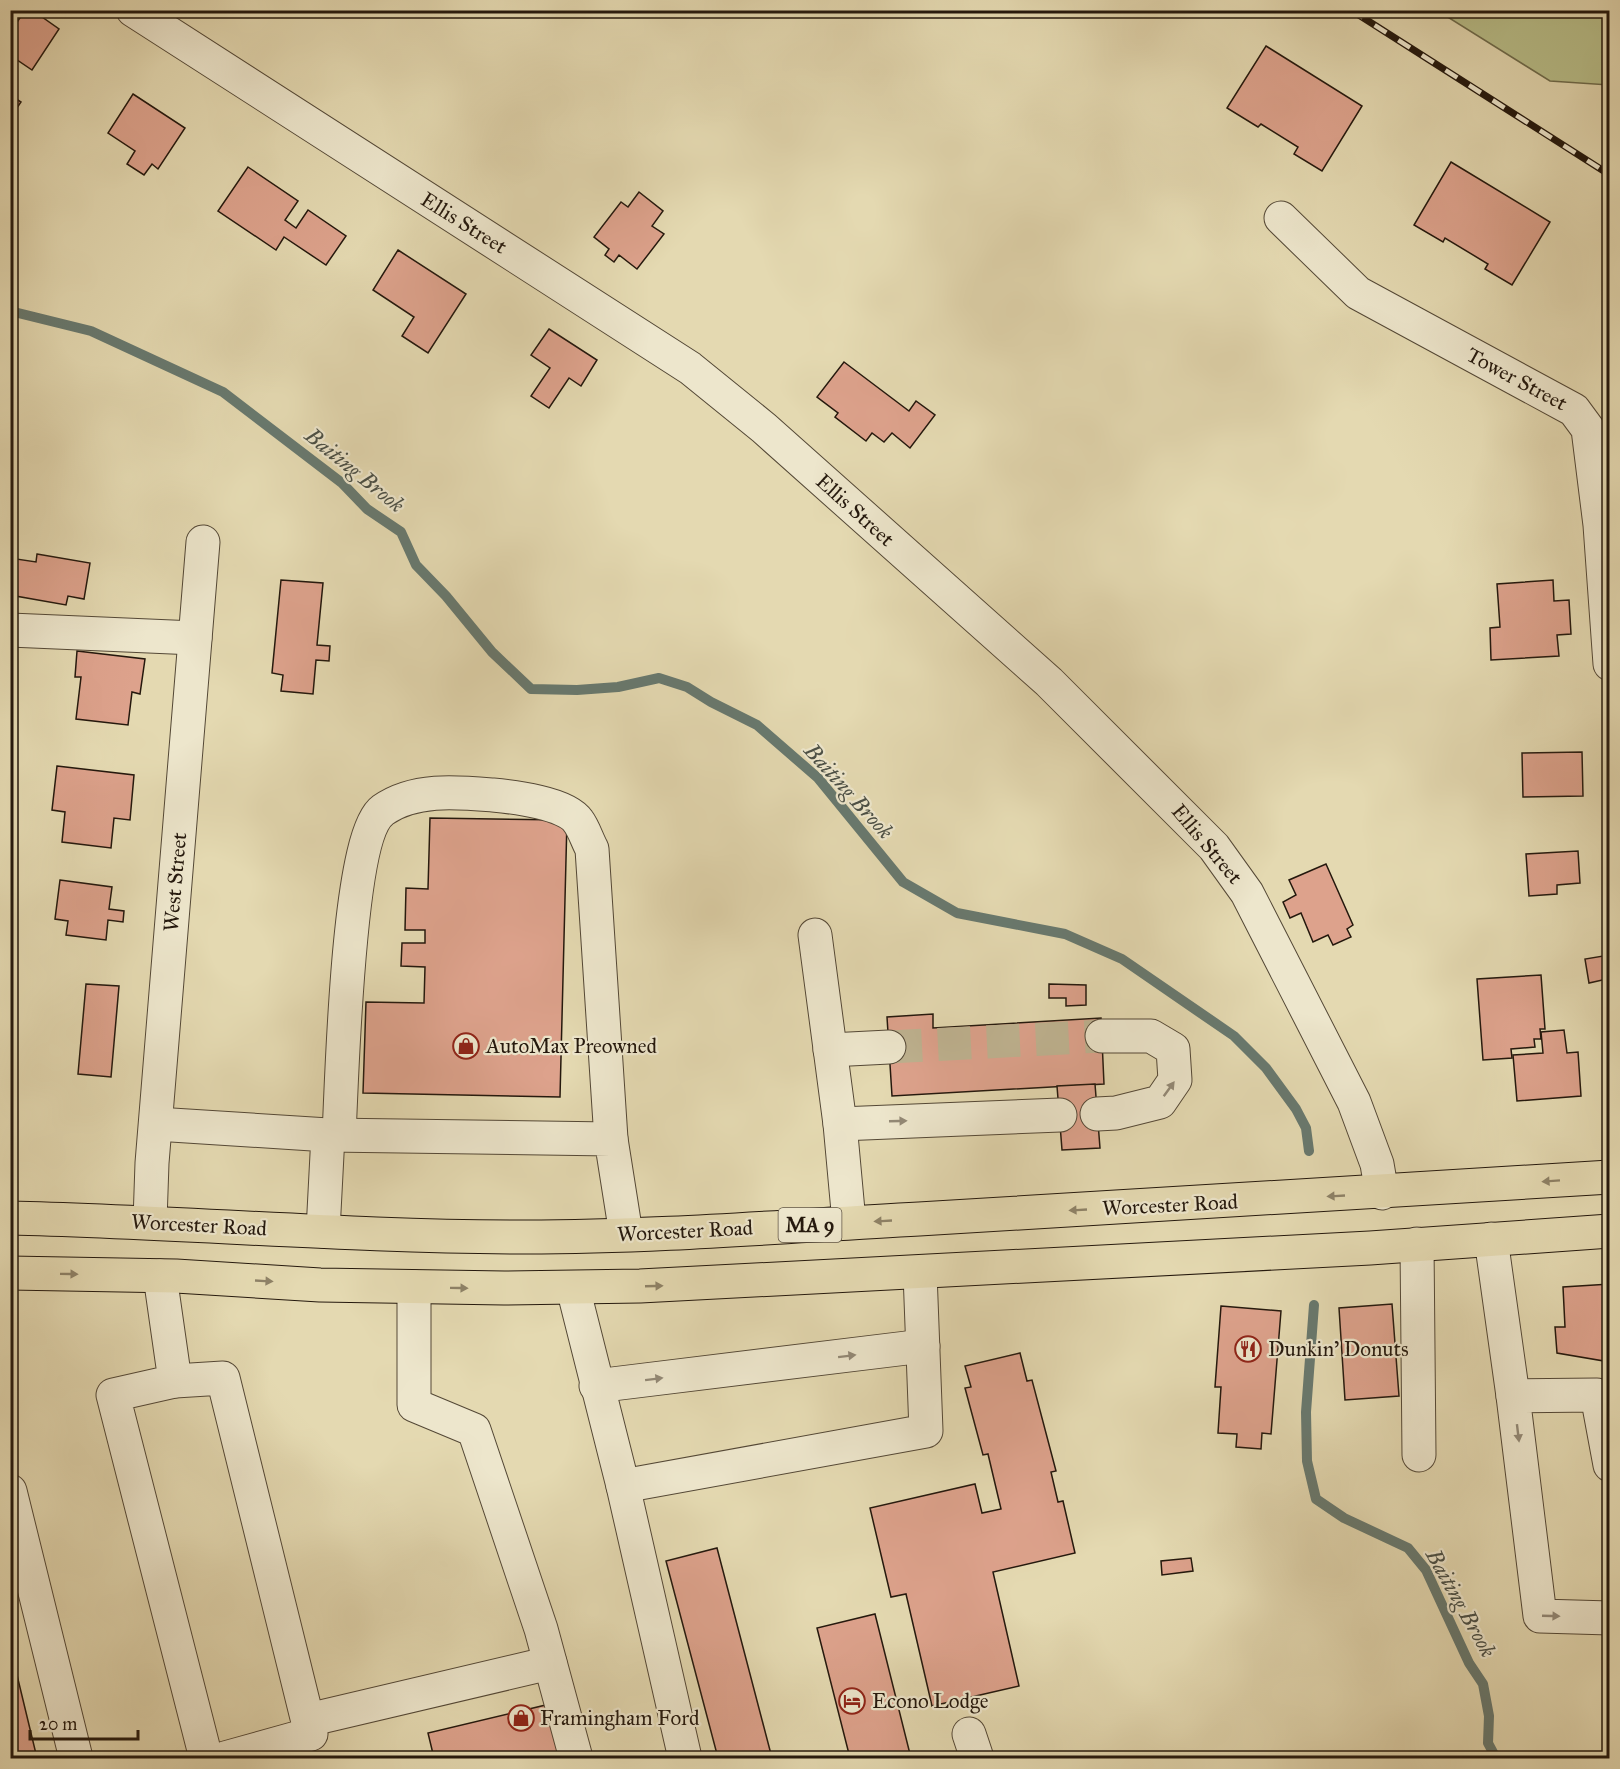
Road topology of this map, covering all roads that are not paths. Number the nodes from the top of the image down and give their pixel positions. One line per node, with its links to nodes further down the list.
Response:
1 (133, 10): 18 (street, Ellis Street)
2 (1281, 218): 6 (street, Tower Street)
3 (203, 542): 5 (street, West Street)
4 (10, 630): 5 (street)
5 (195, 638): 13 (street, West Street)
6 (1610, 664)
7 (815, 935): 10 (street)
8 (1102, 1036): 11 (street, one-way to 8)
9 (889, 1047): 10 (street)
10 (830, 1050): 14 (street)
11 (1097, 1114)
12 (1060, 1115): 14 (street, one-way to 12)
13 (156, 1124): 15 (street); 20 (street, West Street)
14 (840, 1124): 21 (street)
15 (334, 1135): 16 (street); 16 (street); 23 (street)
16 (611, 1139): 24 (street)
17 (1610, 1177): 18 (highway, Worcester Road / MA 9, one-way to 18)
18 (1382, 1193): 21 (highway, Worcester Road / MA 9, one-way to 21)
19 (10, 1218): 20 (highway, Worcester Road / MA 9)
20 (150, 1221): 23 (highway, Worcester Road / MA 9)
21 (849, 1222): 24 (highway, Worcester Road / MA 9)
22 (1610, 1230): 25 (highway)
23 (323, 1231): 24 (highway, Worcester Road / MA 9)
24 (626, 1234)
25 (1491, 1239): 26 (highway); 35 (street)
26 (1417, 1244): 28 (highway); 36 (street)
27 (10, 1273): 29 (highway, one-way to 29)
28 (920, 1273): 31 (highway, one-way to 28); 32 (street)
29 (160, 1276): 30 (highway, one-way to 30); 33 (street)
30 (414, 1287): 31 (highway, one-way to 31); 41 (street)
31 (573, 1288): 34 (street)
32 (923, 1346): 34 (street, one-way to 32); 38 (street)
33 (175, 1381): 42 (street); 44 (street)
34 (596, 1386): 38 (street)
35 (1513, 1396): 37 (street); 40 (street, one-way to 40)
36 (1419, 1455)
37 (1610, 1464)
38 (623, 1486): 47 (street)
39 (10, 1491): 43 (street)
40 (1610, 1618)
41 (550, 1664): 42 (street); 46 (street)
42 (308, 1720): 45 (street)
43 (76, 1758)
44 (206, 1758)
45 (225, 1758)
46 (576, 1758)
47 (685, 1758)

